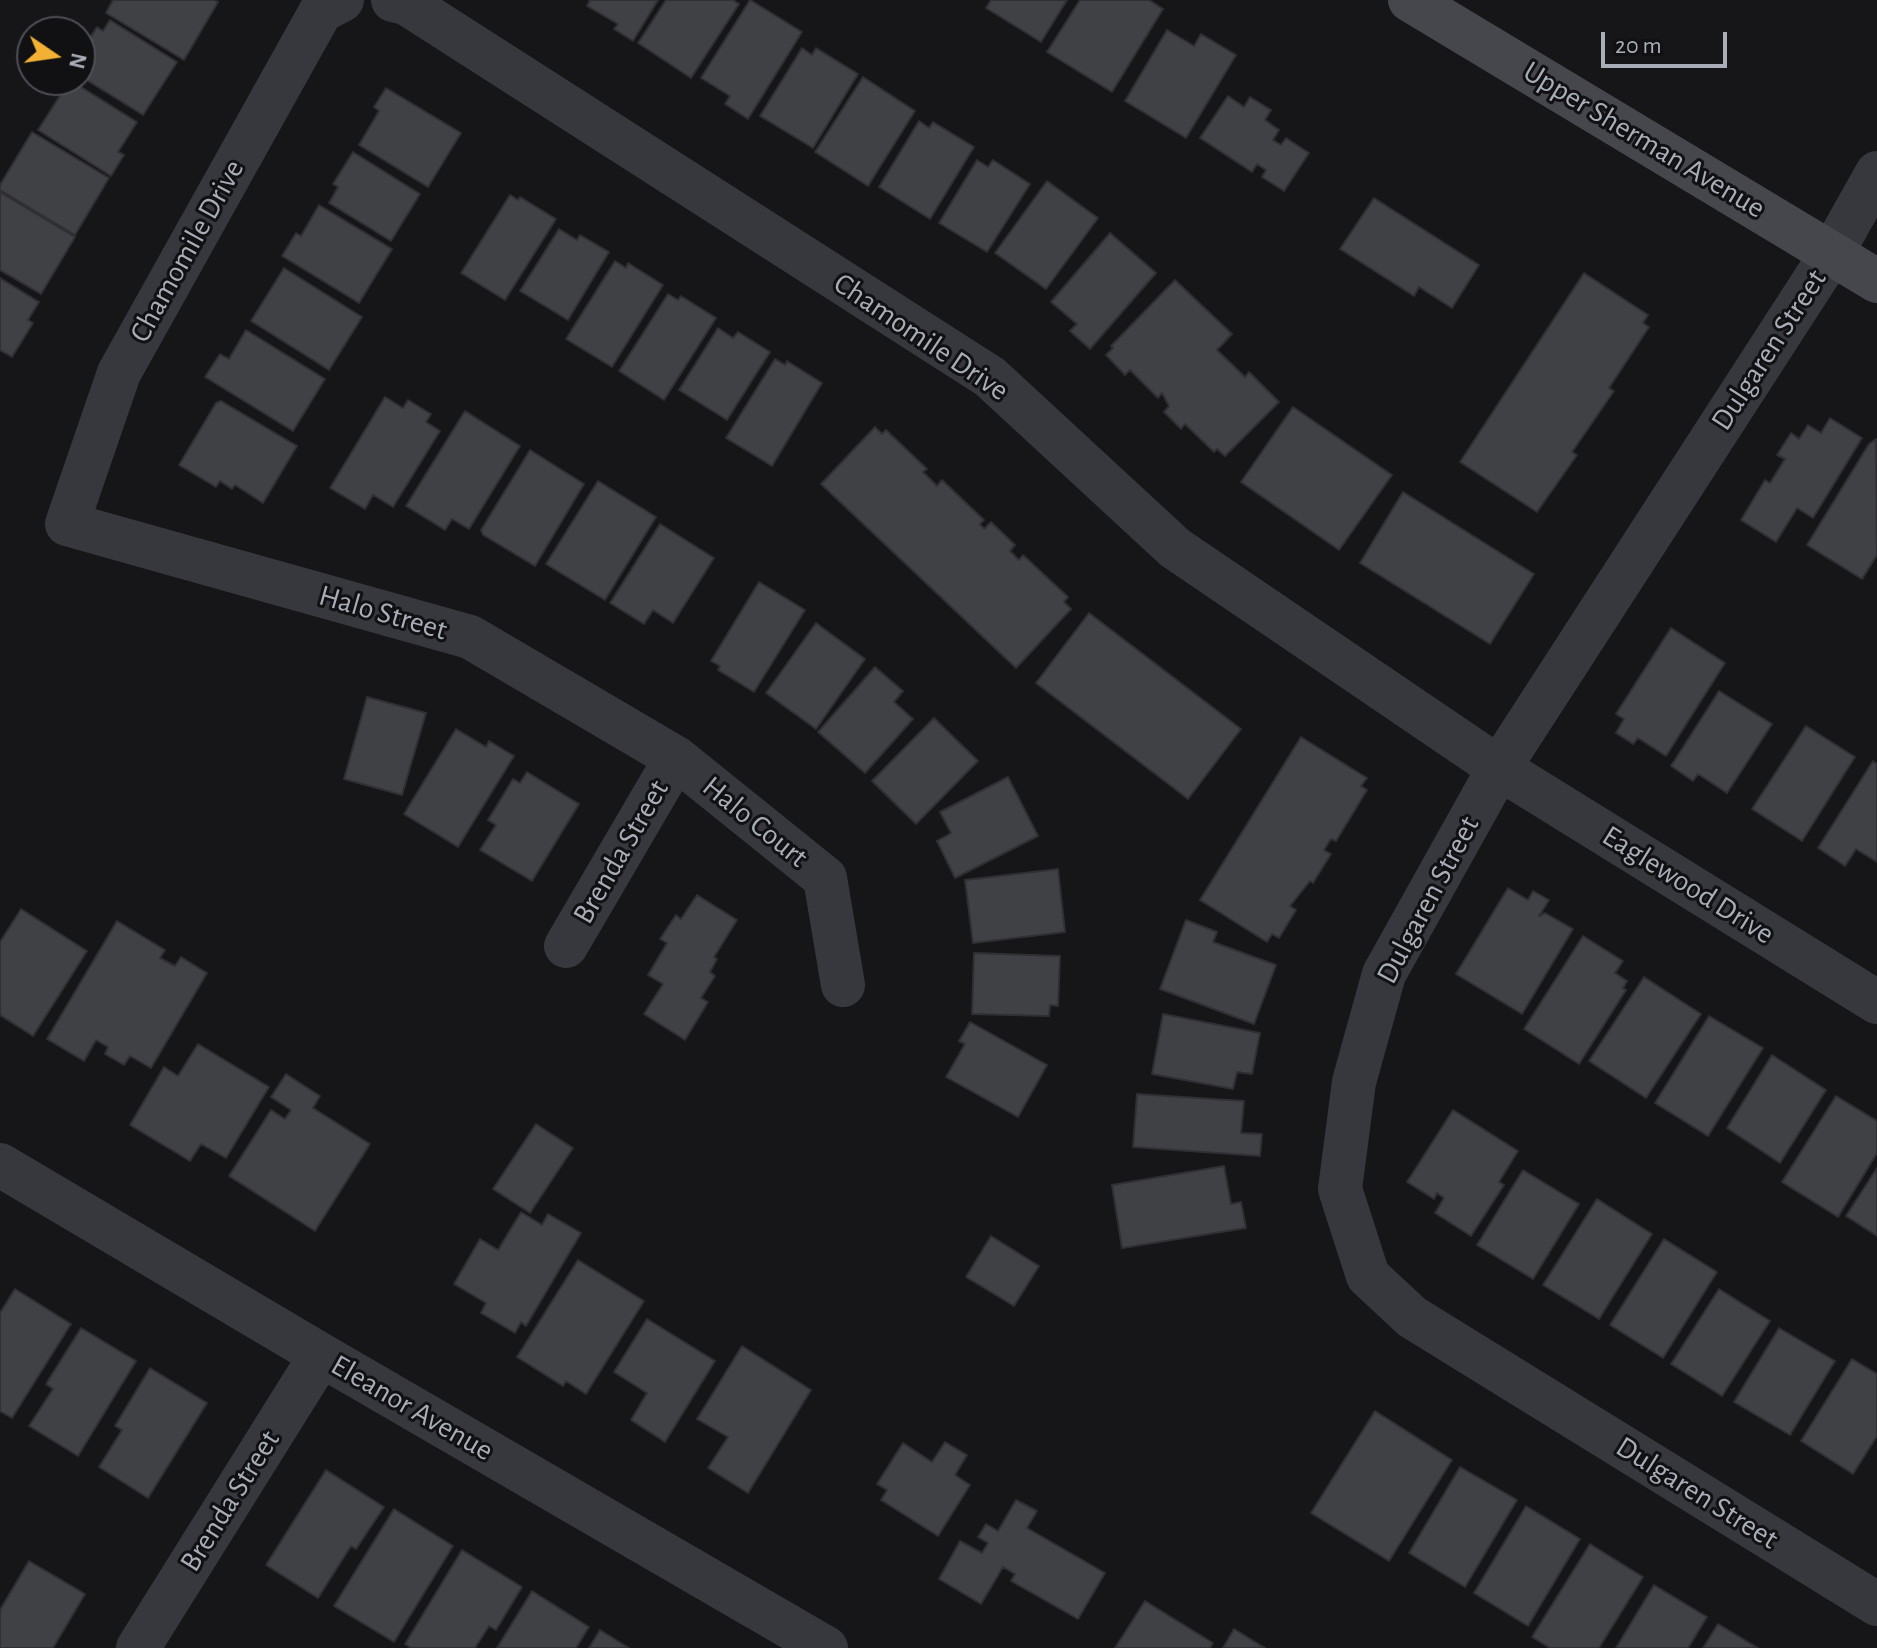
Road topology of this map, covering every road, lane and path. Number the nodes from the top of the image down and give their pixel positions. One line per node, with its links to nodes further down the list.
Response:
1 (342, 0): 7 (street, Chamomile Drive)
2 (393, 0): 9 (street, Chamomile Drive)
3 (1410, 0): 5 (main road, Upper Sherman Avenue)
4 (1877, 173): 5 (street, Dulgaren Street)
5 (1832, 253): 6 (main road, Upper Sherman Avenue); 9 (street, Dulgaren Street)
6 (1877, 281)
7 (67, 524): 8 (street, Halo Street)
8 (676, 758): 10 (street, Brenda Street); 11 (street, Halo Court)
9 (1499, 768): 12 (street, Eaglewood Drive); 15 (street, Dulgaren Street)
10 (566, 946)
11 (843, 985)
12 (1877, 1002)
13 (0, 1165): 14 (street, Eleanor Avenue)
14 (321, 1355): 16 (street, Brenda Street); 17 (street, Eleanor Avenue)
15 (1871, 1587)
16 (138, 1648)
17 (826, 1648)

